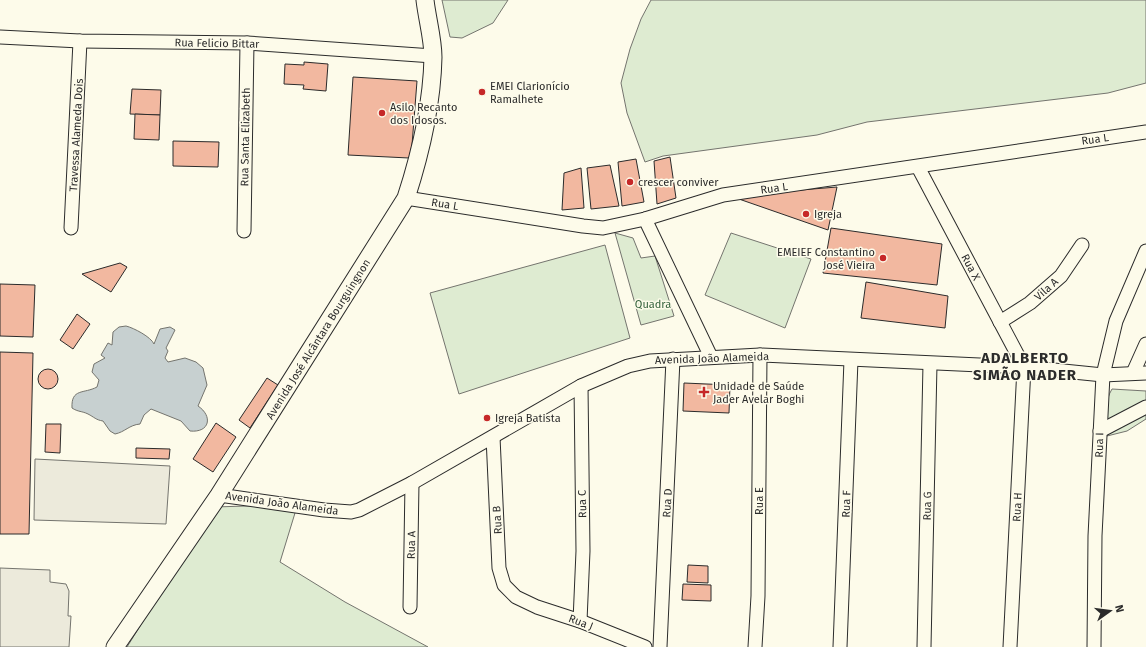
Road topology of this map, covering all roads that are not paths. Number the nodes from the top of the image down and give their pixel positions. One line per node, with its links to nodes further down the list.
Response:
1 (425, 0): 5 (street, Avenida José Alcântara Bourguingnon)
2 (0, 37): 3 (street, Rua Felicio Bittar)
3 (80, 41): 4 (street, Rua Felicio Bittar); 10 (street, Travessa Alameda Dois)
4 (247, 43): 5 (street, Rua Felicio Bittar); 11 (street, Rua Santa Elizabeth)
5 (433, 56): 8 (street, Avenida José Alcântara Bourguingnon)
6 (1146, 132): 7 (street, Rua L)
7 (918, 167): 9 (street, Rua L); 14 (street, Rua X)
8 (406, 198): 9 (street, Rua L); 29 (street, Avenida José Alcântara Bourguingnon)
9 (645, 218): 17 (street)
10 (71, 228)
11 (244, 231)
12 (1082, 245): 14 (street, Vila A)
13 (1146, 252): 23 (street, Rua I)
14 (1000, 322): 21 (street, Rua X)
15 (1146, 344): 22 (street)
16 (760, 355): 17 (street, Avenida João Alameida); 19 (street, Avenida João Alameida); 36 (street, Rua E)
17 (711, 357): 18 (street, Avenida João Alameida)
18 (673, 359): 24 (street, Avenida João Alameida); 35 (street, Rua D)
19 (851, 360): 20 (street, Avenida João Alameida); 37 (street, Rua F)
20 (930, 364): 21 (street, Avenida João Alameida); 38 (street, Rua G)
21 (1024, 367): 23 (street, Avenida João Alameida); 39 (street, Rua H)
22 (1140, 373): 23 (street, Avenida João Alameida)
23 (1103, 375): 26 (street, Rua I)
24 (582, 386): 27 (street, Avenida João Alameida); 32 (street, Rua C)
25 (1146, 407): 26 (street)
26 (1100, 431): 40 (street, Rua I)
27 (493, 437): 28 (street, Avenida João Alameida); 30 (street, Rua B)
28 (412, 482): 29 (street, Avenida João Alameida); 31 (street, Rua A)
29 (219, 495): 33 (street, Avenida José Alcântara Bourguingnon)
30 (516, 597): 32 (street, Rua J)
31 (410, 607)
32 (580, 621): 34 (street, Rua J)
33 (115, 647)
34 (645, 647)
35 (660, 647)
36 (756, 647)
37 (840, 647)
38 (924, 647)
39 (1010, 647)
40 (1094, 647)

